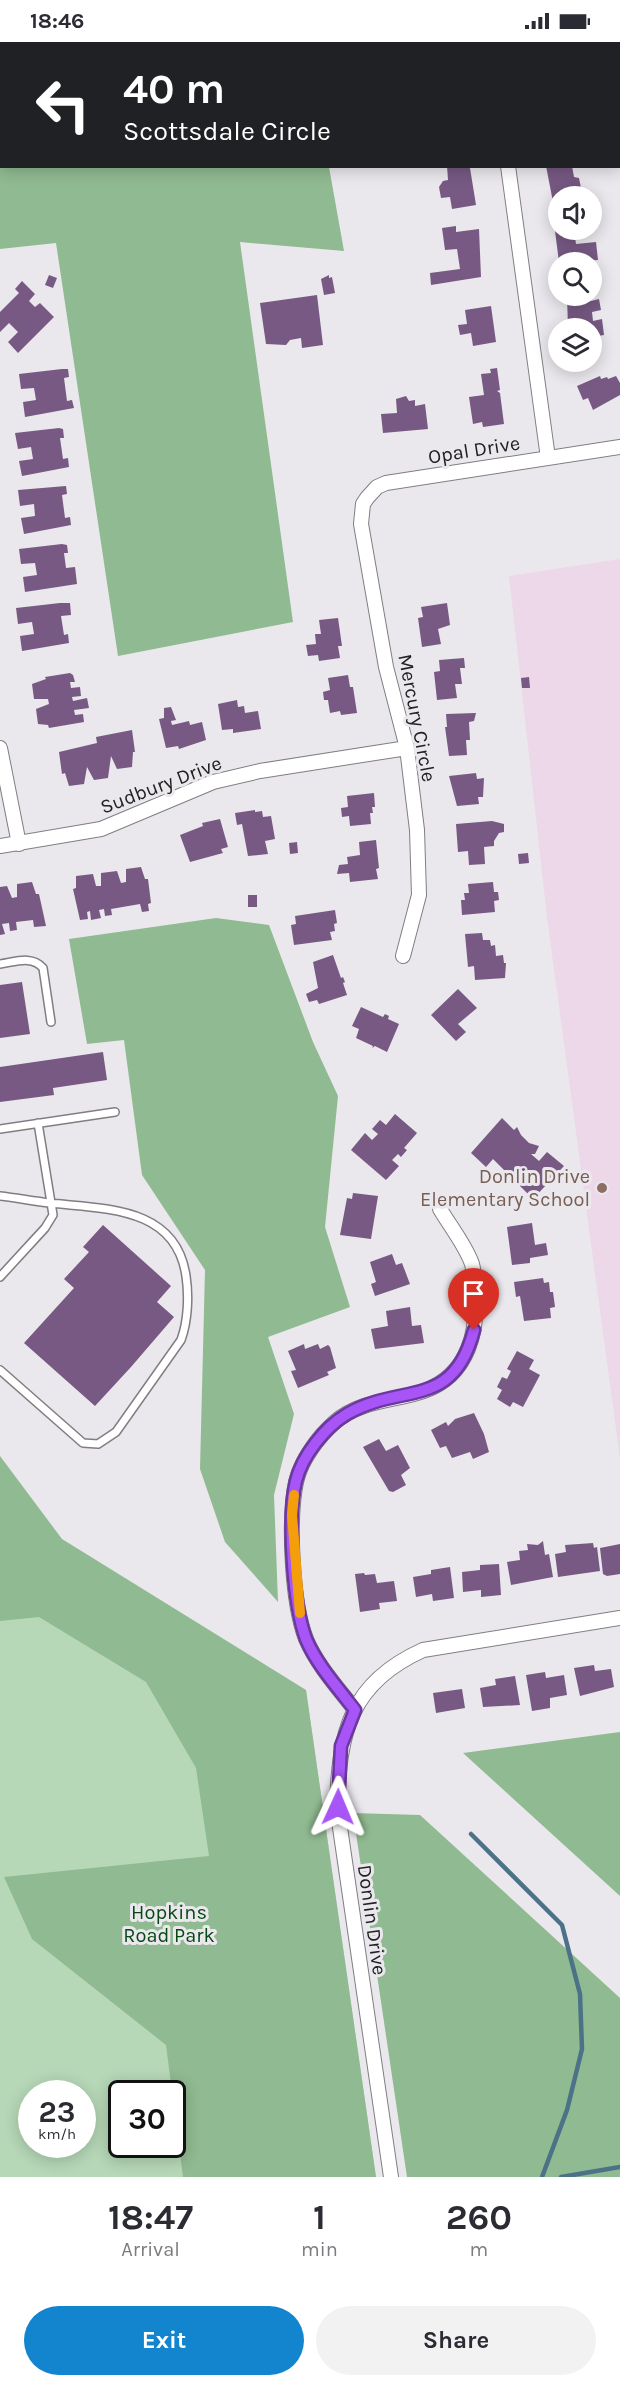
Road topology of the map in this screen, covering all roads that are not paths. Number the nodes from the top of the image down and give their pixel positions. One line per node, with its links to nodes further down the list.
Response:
1 (508, 168): 3 (street)
2 (620, 447): 3 (street, Opal Drive)
3 (548, 458): 4 (street, Opal Drive)
4 (362, 524): 6 (street, Mercury Circle)
5 (0, 748): 7 (street)
6 (407, 748): 7 (street, Sudbury Drive); 9 (street, Mercury Circle)
7 (19, 844): 8 (street, Sudbury Drive)
8 (0, 846)
9 (403, 956)
10 (0, 964): 11 (lane)
11 (51, 1022)
12 (115, 1112): 13 (lane)
13 (38, 1123): 14 (lane); 16 (lane)
14 (0, 1129)
15 (0, 1196): 16 (lane)
16 (50, 1203): 18 (lane); 19 (lane)
17 (440, 1209): 21 (street)
18 (0, 1277)
19 (0, 1370)
20 (620, 1618): 21 (street, Donlin Drive)
21 (355, 1710): 22 (street, Donlin Drive)
22 (391, 2177)

